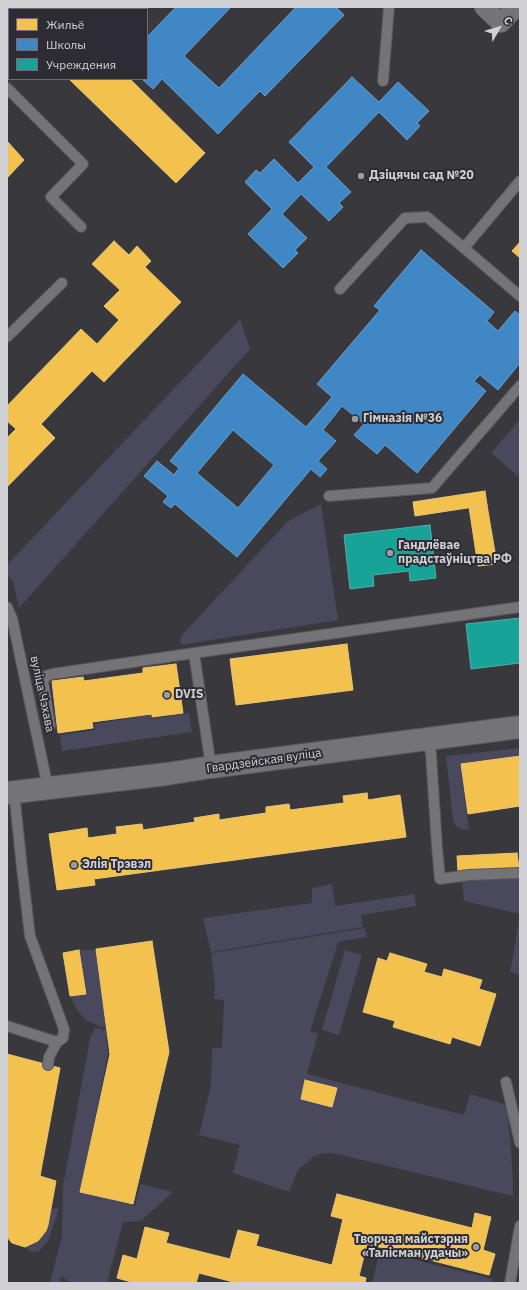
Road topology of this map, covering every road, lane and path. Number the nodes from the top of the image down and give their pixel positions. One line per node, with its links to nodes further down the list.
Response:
1 (389, 7): 4 (lane)
2 (484, 7): 3 (street)
3 (516, 7)
4 (383, 81)
5 (7, 88): 7 (lane)
6 (520, 181): 8 (lane)
7 (81, 228)
8 (464, 248): 10 (lane); 11 (lane)
9 (62, 283): 12 (lane)
10 (340, 290)
11 (520, 296)
12 (7, 337)
13 (520, 386): 14 (lane)
14 (329, 496)
15 (520, 607): 17 (lane)
16 (7, 608): 22 (lane, вуліца Чэхава)
17 (194, 653): 18 (lane); 21 (lane)
18 (50, 726)
19 (520, 727): 20 (street, Гвардзейская вуліца)
20 (428, 739): 21 (street, Гвардзейская вуліца); 24 (lane)
21 (211, 767): 22 (street, Гвардзейская вуліца)
22 (48, 788): 23 (street, Гвардзейская вуліца)
23 (11, 793): 26 (lane)
24 (520, 873)
25 (7, 1026): 26 (lane)
26 (57, 1042): 27 (lane)
27 (48, 1065)
28 (506, 1082): 29 (lane)
29 (520, 1143)
30 (520, 1226): 31 (lane)
31 (510, 1283)

